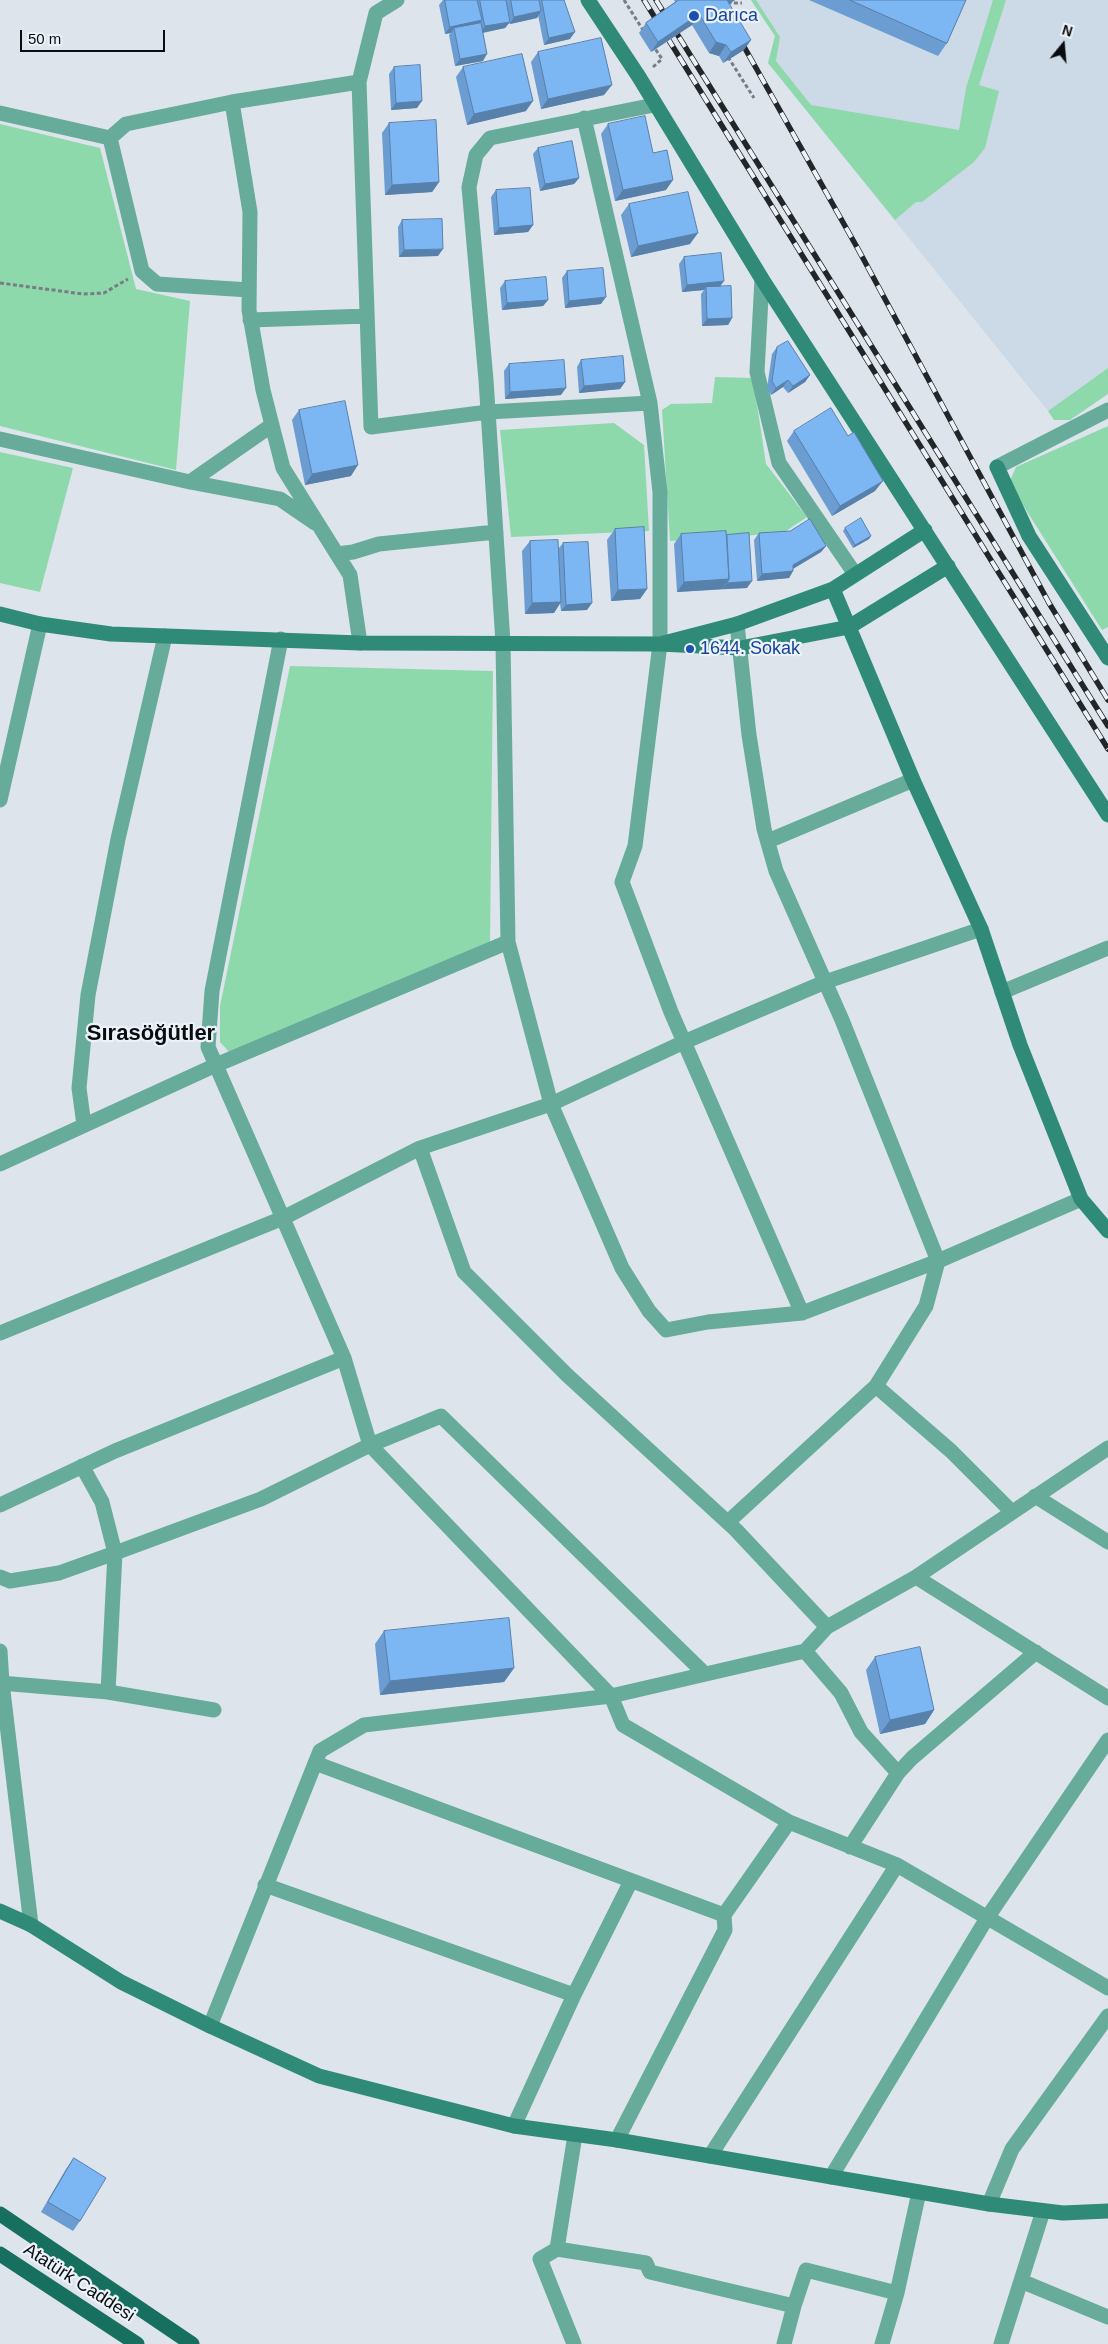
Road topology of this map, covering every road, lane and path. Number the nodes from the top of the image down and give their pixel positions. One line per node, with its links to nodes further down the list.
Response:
1 (397, 0): 10 (street)
2 (588, 0): 13 (street)
3 (624, 0): 6 (path)
4 (730, 2): 5 (path)
5 (742, 3)
6 (643, 30)
7 (651, 42): 8 (path)
8 (656, 50)
9 (724, 52): 11 (path)
10 (359, 82): 12 (street); 21 (street)
11 (754, 98)
12 (232, 102): 16 (street); 20 (street)
13 (654, 105): 15 (street); 18 (street)
14 (0, 114): 16 (street)
15 (584, 118): 23 (street); 25 (street)
16 (110, 138): 17 (street)
17 (142, 271): 19 (path); 20 (street)
18 (762, 279): 30 (street); 34 (street)
19 (0, 283)
20 (249, 290): 22 (street)
21 (367, 316): 22 (street); 25 (street)
22 (250, 320): 26 (street)
23 (650, 404): 25 (street); 44 (street)
24 (1108, 410): 46 (street)
25 (488, 412): 31 (street)
26 (272, 425): 28 (street); 29 (street)
27 (0, 439): 28 (street)
28 (190, 482): 29 (street)
29 (320, 526): 32 (street)
30 (925, 530): 33 (street); 34 (street)
31 (496, 532): 32 (street); 43 (street)
32 (337, 554): 42 (street)
33 (948, 566): 39 (street); 49 (street)
34 (855, 574): 35 (street)
35 (832, 588): 38 (street); 39 (street)
36 (0, 614): 37 (street)
37 (40, 624): 40 (street); 48 (street)
38 (737, 624): 44 (street); 45 (street)
39 (849, 627): 45 (street); 47 (street)
40 (165, 636): 41 (street); 59 (street)
41 (281, 639): 42 (street); 57 (street)
42 (360, 643): 43 (street)
43 (503, 643): 44 (street); 52 (street)
44 (660, 644): 45 (street); 56 (street)
45 (740, 648): 50 (street)
46 (1108, 658)
47 (913, 780): 50 (street); 51 (street)
48 (0, 800)
49 (1108, 815)
50 (768, 841): 54 (street)
51 (981, 929): 54 (street); 55 (street)
52 (508, 942): 57 (street); 58 (street)
53 (1108, 948): 55 (street)
54 (825, 982): 56 (street); 65 (street)
55 (1002, 992): 62 (street)
56 (684, 1042): 58 (street); 66 (street)
57 (216, 1065): 59 (street); 63 (street)
58 (551, 1104): 60 (street); 66 (street)
59 (84, 1125): 61 (street)
60 (420, 1148): 63 (street); 76 (street)
61 (0, 1164)
62 (1082, 1199): 64 (street); 65 (street)
63 (283, 1218): 67 (street); 68 (street)
64 (1108, 1230)
65 (938, 1261): 66 (street); 69 (street)
66 (802, 1313)
67 (0, 1333)
68 (344, 1358): 70 (street); 72 (street)
69 (876, 1386): 75 (street); 76 (street)
70 (370, 1445): 78 (street); 85 (street); 88 (street)
71 (1108, 1448): 73 (street)
72 (82, 1466): 74 (street); 78 (street)
73 (1035, 1496): 75 (street); 77 (street)
74 (0, 1506)
75 (1011, 1511): 80 (street)
76 (728, 1522): 81 (street)
77 (1108, 1542)
78 (115, 1553): 79 (street); 87 (street)
79 (0, 1577)
80 (916, 1577): 81 (street); 84 (street)
81 (827, 1627): 82 (street)
82 (805, 1650): 85 (street); 93 (street)
83 (0, 1652): 86 (street)
84 (1036, 1652): 89 (street); 93 (street)
85 (704, 1674): 88 (street)
86 (1, 1683): 87 (street); 102 (street)
87 (108, 1692): 90 (street)
88 (610, 1696): 92 (street); 94 (street)
89 (1108, 1698)
90 (214, 1710)
91 (1108, 1740): 101 (street)
92 (315, 1763): 97 (street); 98 (street)
93 (898, 1773): 95 (street)
94 (789, 1822): 95 (street); 100 (street)
95 (850, 1847): 96 (street)
96 (897, 1865): 101 (street); 110 (street)
97 (631, 1881): 100 (street); 104 (street)
98 (265, 1885): 104 (street); 106 (street)
99 (0, 1911): 102 (street)
100 (724, 1915): 109 (street)
101 (987, 1918): 103 (street); 111 (street)
102 (31, 1926): 106 (street)
103 (1108, 1988)
104 (574, 1994): 107 (street)
105 (1108, 2016): 113 (street)
106 (210, 2026): 107 (street)
107 (514, 2126): 108 (street)
108 (575, 2135): 109 (street); 117 (street)
109 (617, 2140): 110 (street)
110 (710, 2156): 111 (street)
111 (831, 2177): 112 (street)
112 (920, 2192): 113 (street); 120 (street)
113 (988, 2204): 115 (street)
114 (1107, 2209): 115 (street)
115 (1043, 2211): 119 (street)
116 (0, 2214): 124 (main road)
117 (557, 2249): 121 (street); 125 (street)
118 (0, 2254): 123 (main road, Atatürk Caddesi)
119 (1021, 2282): 122 (street); 128 (street)
120 (897, 2293): 121 (street); 127 (street)
121 (794, 2306): 126 (street)
122 (1108, 2317)
123 (137, 2344)
124 (192, 2344)
125 (574, 2344)
126 (784, 2344)
127 (882, 2344)
128 (1001, 2344)

